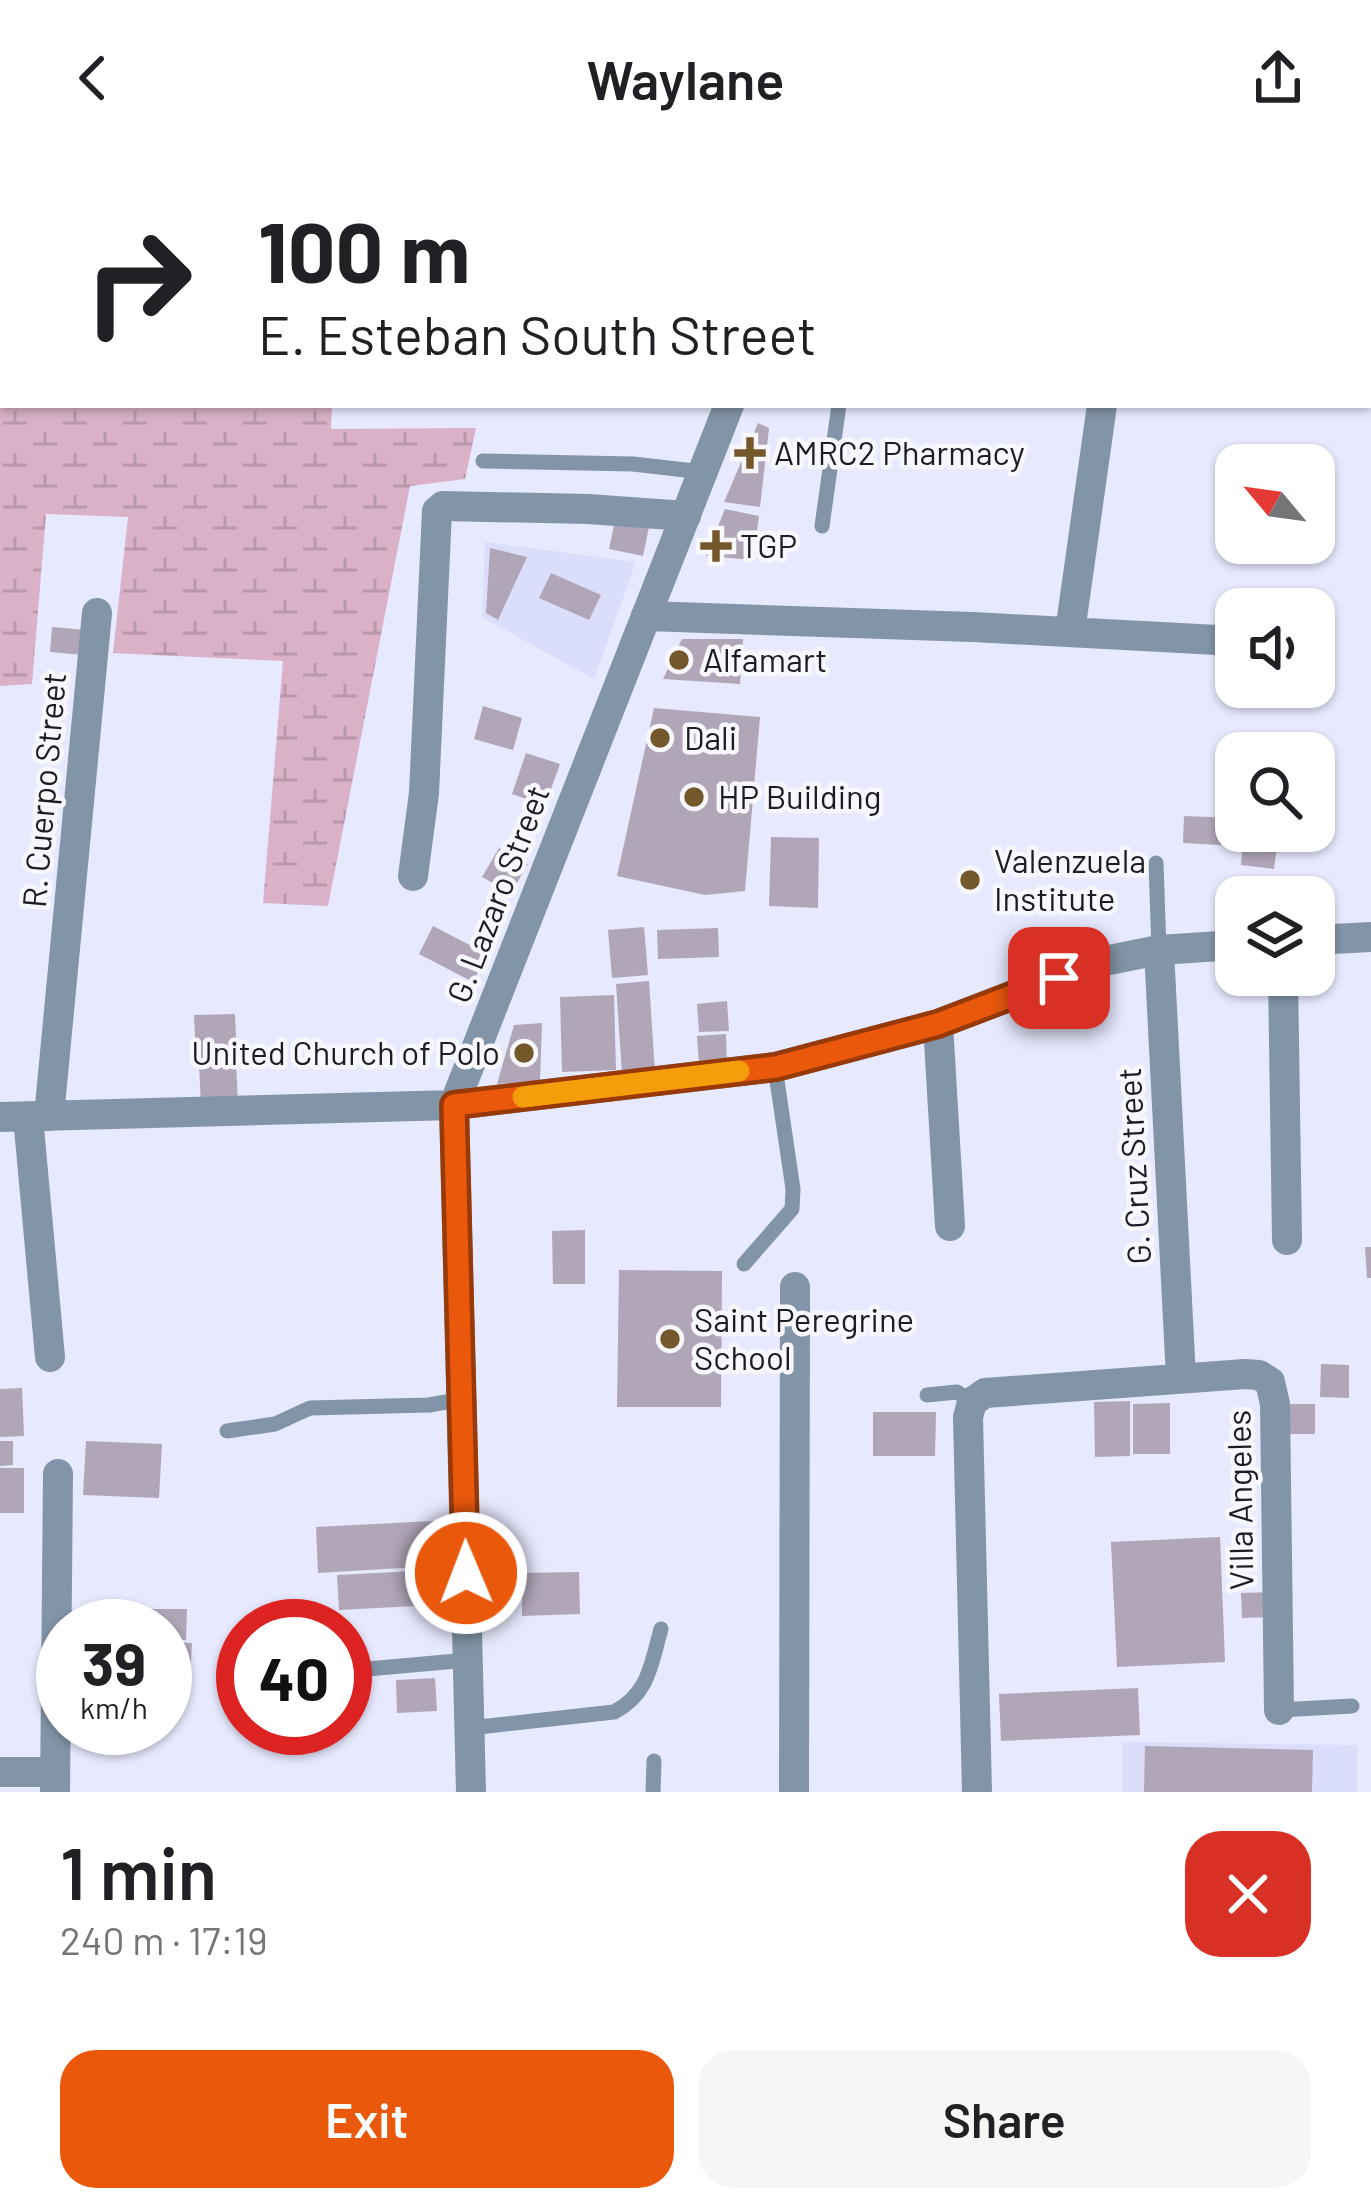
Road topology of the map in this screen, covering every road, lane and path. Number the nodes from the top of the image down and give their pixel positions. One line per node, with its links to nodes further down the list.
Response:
1 (728, 408): 5 (street, G. Lazaro Street)
2 (839, 408): 7 (lane)
3 (1102, 408): 10 (street)
4 (483, 461): 5 (lane)
5 (703, 472): 6 (street, G. Lazaro Street)
6 (686, 516): 9 (street, G. Lazaro Street); 13 (street)
7 (822, 526)
8 (97, 614): 22 (street, R. Cuerpo Street)
9 (646, 616): 10 (street); 21 (street, G. Lazaro Street)
10 (1070, 632): 11 (street)
11 (1215, 640)
12 (1156, 863): 17 (lane)
13 (413, 876)
14 (1371, 937): 15 (street)
15 (1335, 939)
16 (1215, 946): 17 (street)
17 (1159, 950): 19 (street); 28 (street, G. Cruz Street)
18 (1283, 996): 24 (street)
19 (938, 1024): 20 (street); 23 (street)
20 (776, 1067): 21 (street); 25 (lane)
21 (454, 1105): 22 (street); 30 (street, G. Lazaro Street)
22 (26, 1117): 27 (street, R. Cuerpo Street)
23 (950, 1226)
24 (1287, 1240)
25 (744, 1264)
26 (795, 1287): 45 (street)
27 (50, 1358)
28 (1181, 1378): 31 (street); 38 (street, Villa Angeles)
29 (927, 1395): 31 (lane)
30 (463, 1399): 32 (lane); 35 (street, G. Lazaro Street)
31 (972, 1402): 46 (street)
32 (227, 1431)
33 (58, 1474): 42 (street)
34 (661, 1630): 39 (lane)
35 (468, 1660): 36 (lane); 39 (street, G. Lazaro Street)
36 (372, 1669)
37 (1352, 1706): 38 (lane)
38 (1279, 1710)
39 (470, 1728): 43 (street, G. Lazaro Street)
40 (653, 1761): 44 (lane)
41 (0, 1772): 42 (street)
42 (55, 1782)
43 (471, 1792)
44 (653, 1792)
45 (794, 1792)
46 (977, 1792)

